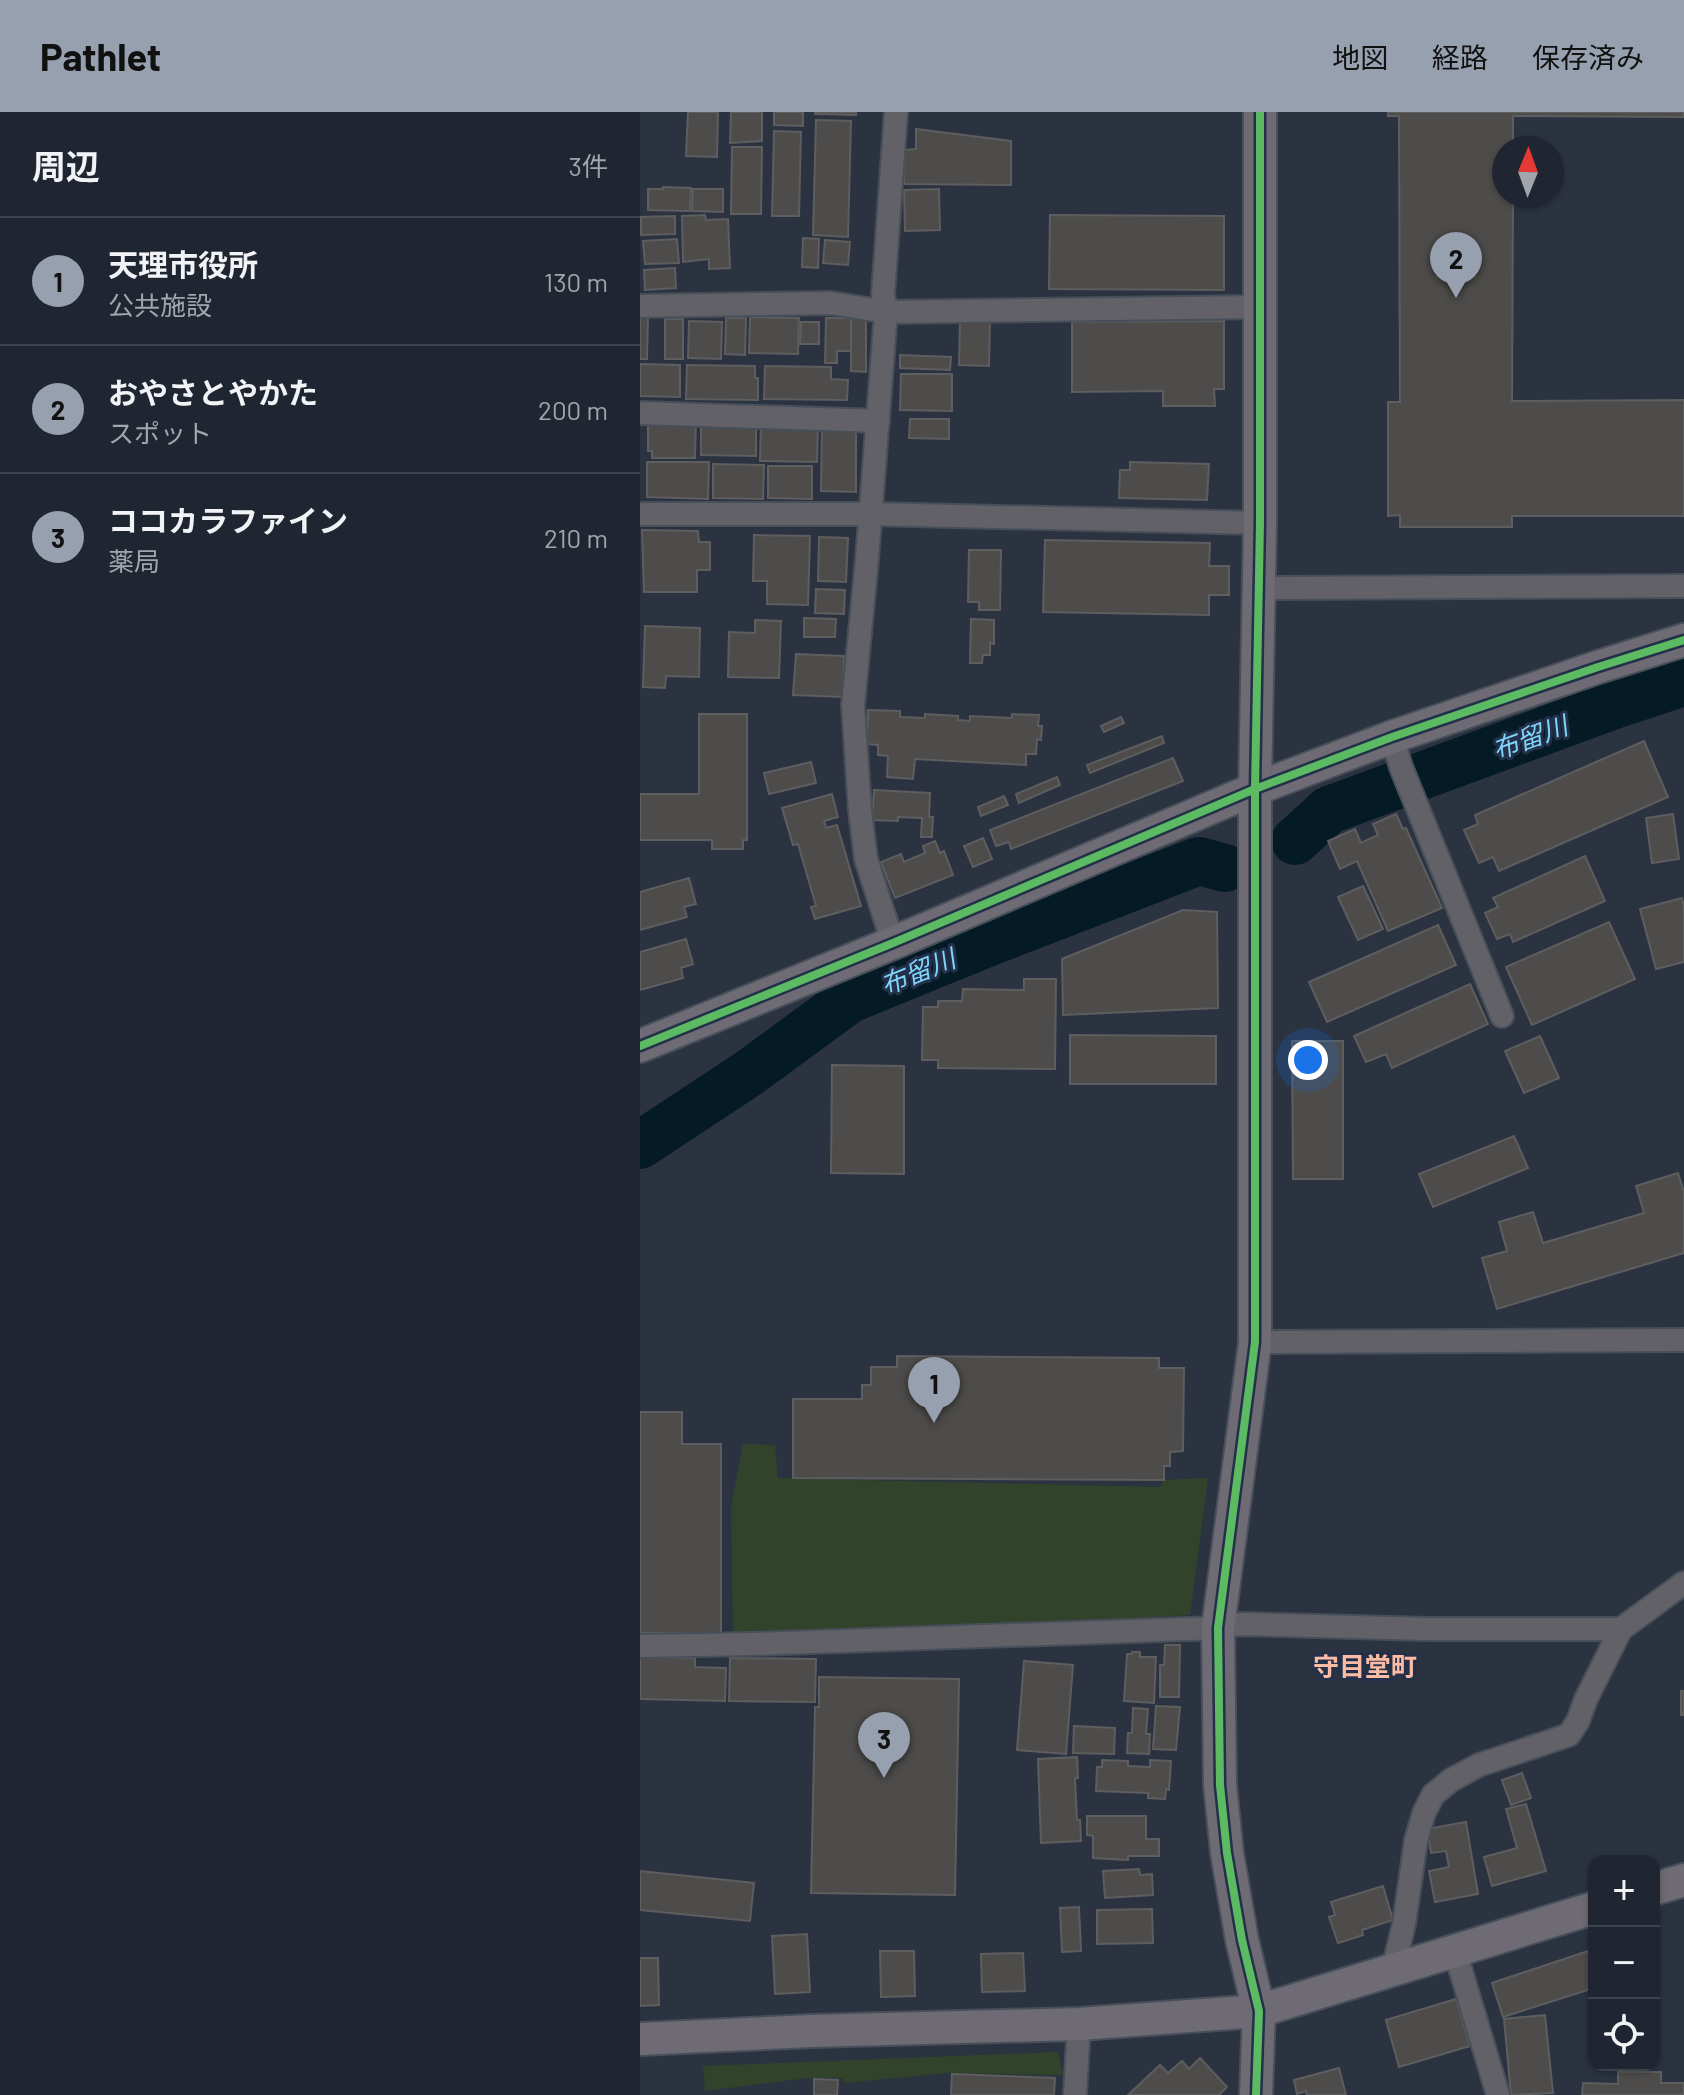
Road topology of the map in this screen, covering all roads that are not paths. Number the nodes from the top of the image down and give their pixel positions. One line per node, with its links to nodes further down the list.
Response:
1 (896, 112): 5 (street)
2 (1260, 112): 4 (street)
3 (640, 306): 5 (street)
4 (1259, 307): 5 (street); 10 (street)
5 (886, 312): 7 (street)
6 (640, 413): 7 (street)
7 (878, 421): 9 (street)
8 (640, 514): 9 (street)
9 (871, 514): 10 (street); 16 (street)
10 (1260, 523): 12 (street)
11 (1684, 586): 12 (street)
12 (1259, 588): 15 (street)
13 (1684, 640): 14 (street)
14 (1396, 752): 15 (street); 17 (street)
15 (1255, 789): 16 (street); 20 (street)
16 (893, 943): 18 (street)
17 (1502, 1016)
18 (640, 1046)
19 (1684, 1340): 20 (street)
20 (1255, 1342): 22 (street)
21 (1684, 1583): 23 (street)
22 (1218, 1628): 23 (street); 24 (street); 30 (street)
23 (1621, 1629): 29 (street)
24 (640, 1646)
25 (1684, 1880): 26 (street)
26 (1660, 1887)
27 (1588, 1910): 28 (street)
28 (1455, 1951): 29 (street); 35 (street)
29 (1393, 1969): 30 (street)
30 (1259, 2011): 31 (street); 34 (street)
31 (1079, 2024): 32 (street); 33 (street)
32 (640, 2039)
33 (1075, 2095)
34 (1256, 2095)
35 (1498, 2095)

